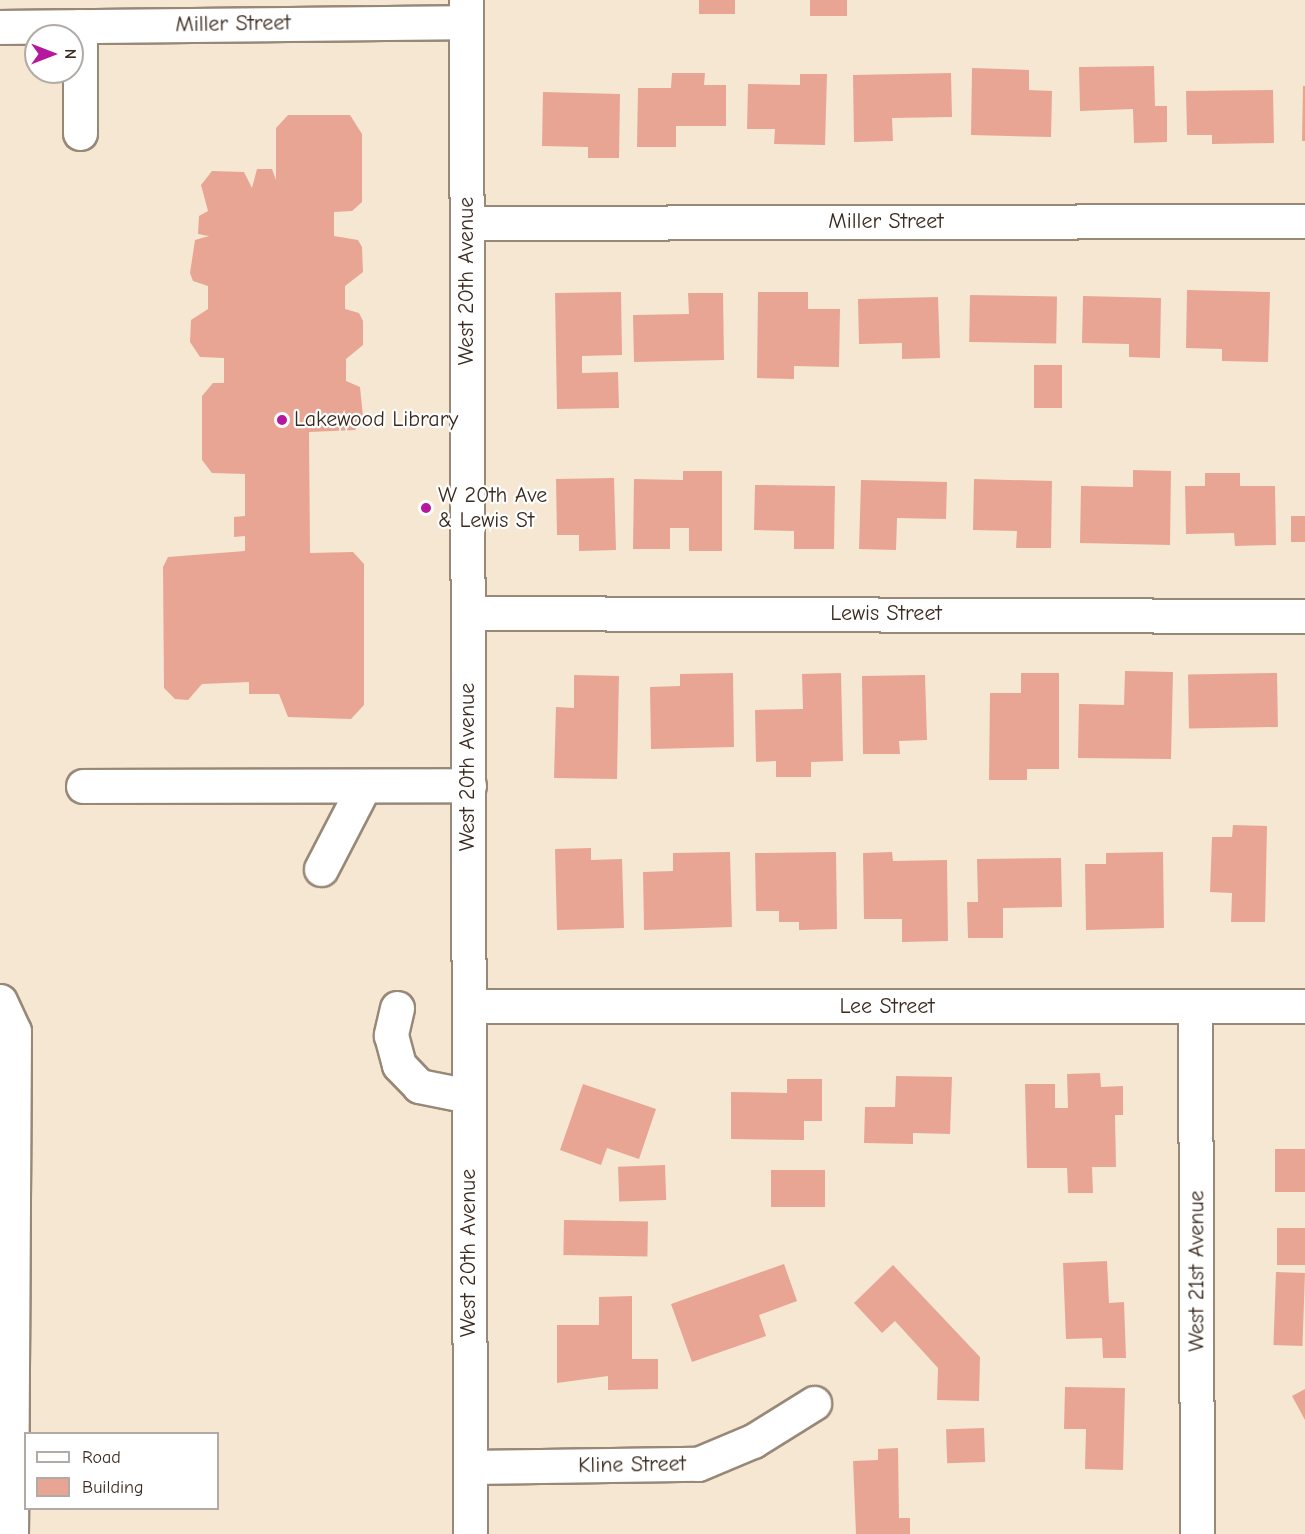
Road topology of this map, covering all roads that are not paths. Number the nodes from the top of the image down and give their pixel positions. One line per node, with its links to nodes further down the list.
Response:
1 (466, 11): 2 (street, Miller Street); 8 (street, West 20th Avenue)
2 (84, 26)
3 (0, 27): 4 (street, Miller Street)
4 (24, 27)
5 (80, 84): 6 (street)
6 (80, 133)
7 (1305, 221): 8 (street, Miller Street)
8 (467, 223): 9 (street, West 20th Avenue)
9 (468, 613): 10 (street, Lewis Street); 11 (street, West 20th Avenue)
10 (1305, 616)
11 (469, 785): 13 (street); 16 (street, West 20th Avenue)
12 (83, 786): 13 (street)
13 (364, 786): 14 (street)
14 (321, 869)
15 (0, 1001): 23 (street)
16 (469, 1006): 18 (street, Lee Street); 20 (street, West 20th Avenue)
17 (1305, 1006): 18 (street, Lee Street)
18 (1195, 1007): 25 (street, West 21st Avenue)
19 (397, 1008): 20 (street)
20 (469, 1096): 22 (street, West 20th Avenue)
21 (814, 1403): 22 (street, Kline Street)
22 (470, 1467): 24 (street, West 20th Avenue)
23 (11, 1534)
24 (470, 1534)
25 (1197, 1534)

